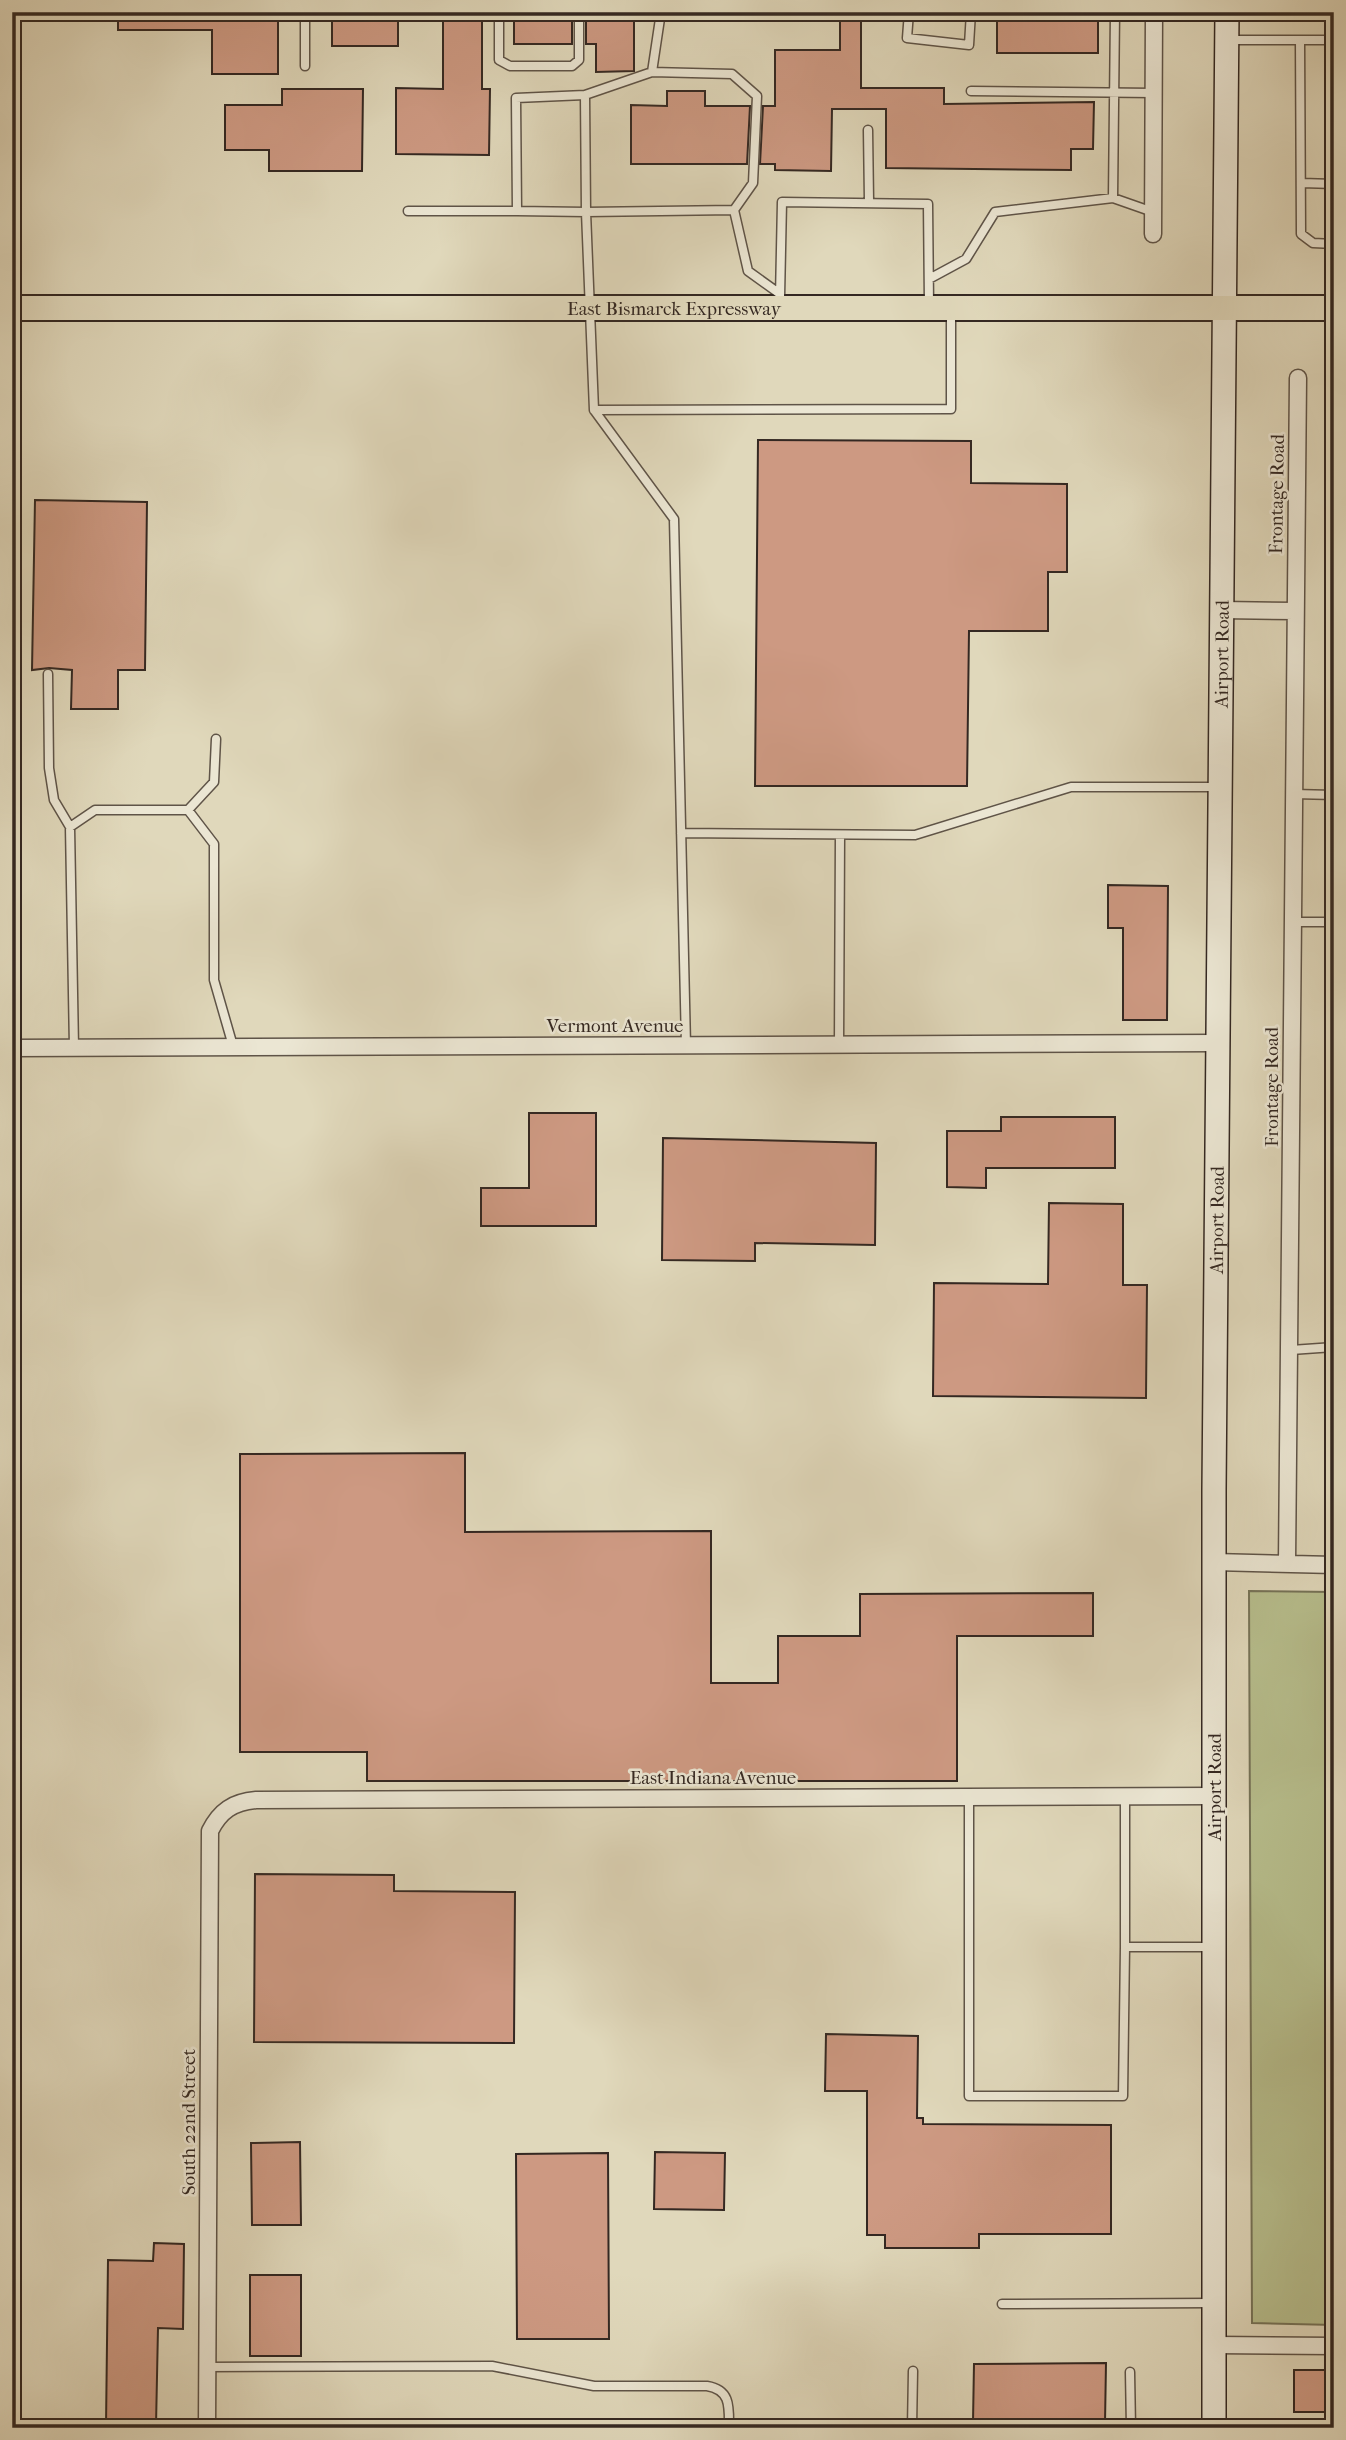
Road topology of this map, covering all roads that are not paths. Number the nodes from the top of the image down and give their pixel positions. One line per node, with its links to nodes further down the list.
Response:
1 (305, 12): 13 (lane)
2 (499, 12): 3 (lane)
3 (579, 12)
4 (661, 12): 14 (lane)
5 (909, 12): 6 (lane)
6 (971, 12)
7 (1115, 12): 16 (lane)
8 (1154, 12): 17 (street)
9 (1227, 12): 10 (main road, Airport Road)
10 (1227, 40): 11 (lane); 36 (main road, Airport Road)
11 (1300, 40): 12 (lane); 20 (lane)
12 (1334, 40)
13 (305, 66)
14 (652, 72): 18 (lane); 24 (lane)
15 (971, 91): 16 (lane)
16 (1114, 92): 17 (lane); 22 (lane)
17 (1154, 93): 28 (street)
18 (585, 95): 26 (lane); 27 (lane)
19 (868, 130): 23 (lane)
20 (1302, 183): 21 (lane); 30 (lane)
21 (1334, 184)
22 (1113, 198): 28 (lane); 31 (lane)
23 (869, 201): 31 (lane); 32 (lane)
24 (734, 210): 27 (lane); 32 (lane)
25 (408, 211): 26 (lane)
26 (517, 211): 27 (lane)
27 (586, 212): 34 (lane)
28 (1153, 212): 29 (street)
29 (1153, 234)
30 (1334, 244)
31 (929, 279): 35 (lane)
32 (780, 301): 34 (main road, East Bismarck Expressway); 35 (main road, East Bismarck Expressway)
33 (12, 308): 34 (main road, East Bismarck Expressway)
34 (591, 308): 39 (lane)
35 (940, 308): 36 (main road, East Bismarck Expressway); 39 (lane)
36 (1225, 308): 37 (main road, East Bismarck Expressway); 40 (main road, Airport Road)
37 (1334, 308)
38 (1298, 378): 41 (street, Frontage Road)
39 (594, 410): 49 (lane)
40 (1222, 610): 41 (street); 44 (main road, Airport Road)
41 (1295, 611): 45 (street, Frontage Road)
42 (48, 674): 48 (lane)
43 (216, 739): 47 (lane)
44 (1221, 787): 50 (lane); 53 (main road, Airport Road)
45 (1294, 794): 46 (lane); 51 (street, Frontage Road)
46 (1334, 795)
47 (188, 810): 48 (lane); 55 (lane)
48 (70, 827): 58 (lane)
49 (681, 833): 50 (lane); 56 (lane)
50 (839, 835): 54 (lane)
51 (1293, 922): 52 (lane); 60 (street, Frontage Road)
52 (1334, 922)
53 (1218, 1043): 54 (street, Vermont Avenue); 61 (main road, Airport Road)
54 (839, 1045): 56 (street, Vermont Avenue)
55 (233, 1046): 56 (street, Vermont Avenue); 58 (street, Vermont Avenue)
56 (686, 1046)
57 (12, 1048): 58 (street, Vermont Avenue)
58 (74, 1048)
59 (1334, 1347): 60 (lane)
60 (1291, 1350): 62 (street, Frontage Road)
61 (1214, 1562): 62 (street); 64 (main road, Airport Road)
62 (1287, 1563): 63 (street)
63 (1334, 1564)
64 (1214, 1796): 65 (street, East Indiana Avenue); 69 (main road, Airport Road)
65 (1125, 1797): 66 (street, East Indiana Avenue); 68 (lane)
66 (969, 1798): 67 (street, East Indiana Avenue); 68 (lane)
67 (217, 1818): 74 (street, South 22nd Street)
68 (1125, 1947): 69 (lane)
69 (1214, 1947): 70 (main road, Airport Road)
70 (1215, 2303): 71 (lane); 72 (main road, Airport Road)
71 (1002, 2304)
72 (1215, 2345): 73 (street); 81 (main road, Airport Road)
73 (1334, 2346)
74 (207, 2367): 77 (street, South 22nd Street); 78 (lane)
75 (913, 2371): 79 (lane)
76 (1130, 2372): 80 (lane)
77 (207, 2428)
78 (729, 2428)
79 (912, 2428)
80 (1131, 2428)
81 (1214, 2428)

